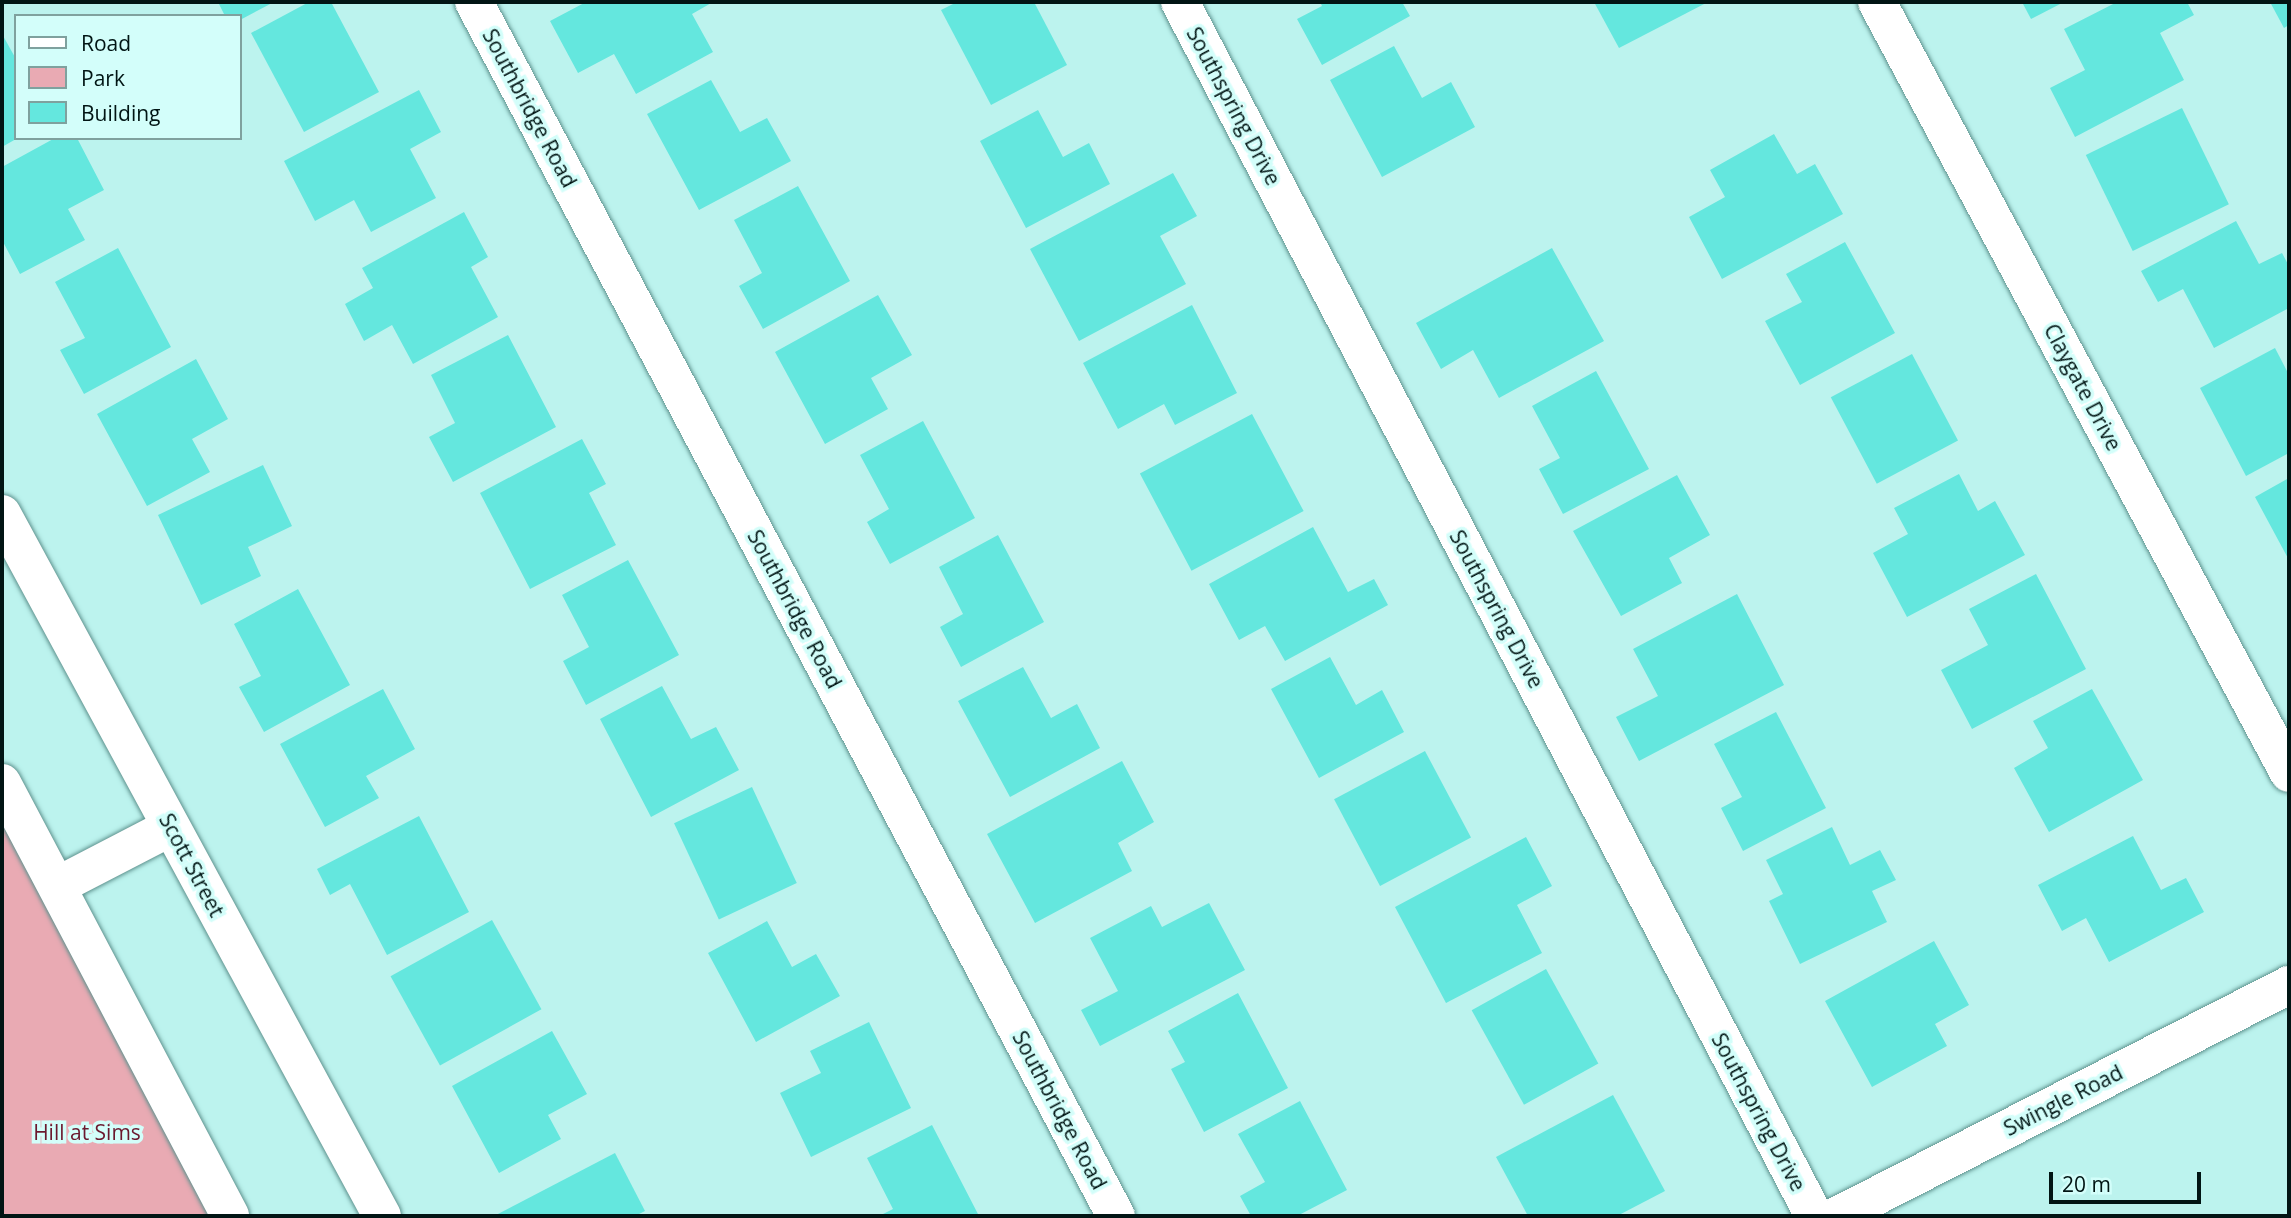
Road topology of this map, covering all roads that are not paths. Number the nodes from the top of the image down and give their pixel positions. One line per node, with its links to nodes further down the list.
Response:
1 (474, 2): 12 (street, Southbridge Road)
2 (1180, 2): 13 (street, Southspring Drive)
3 (1877, 2): 5 (street, Claygate Drive)
4 (2, 514): 7 (street, Scott Street)
5 (2289, 773)
6 (2, 783): 8 (street)
7 (171, 828): 8 (street); 11 (street, Scott Street)
8 (57, 886): 10 (street)
9 (2289, 985): 14 (street, Swingle Road)
10 (230, 1216)
11 (382, 1216)
12 (1116, 1216)
13 (1814, 1216)
14 (1837, 1216)

